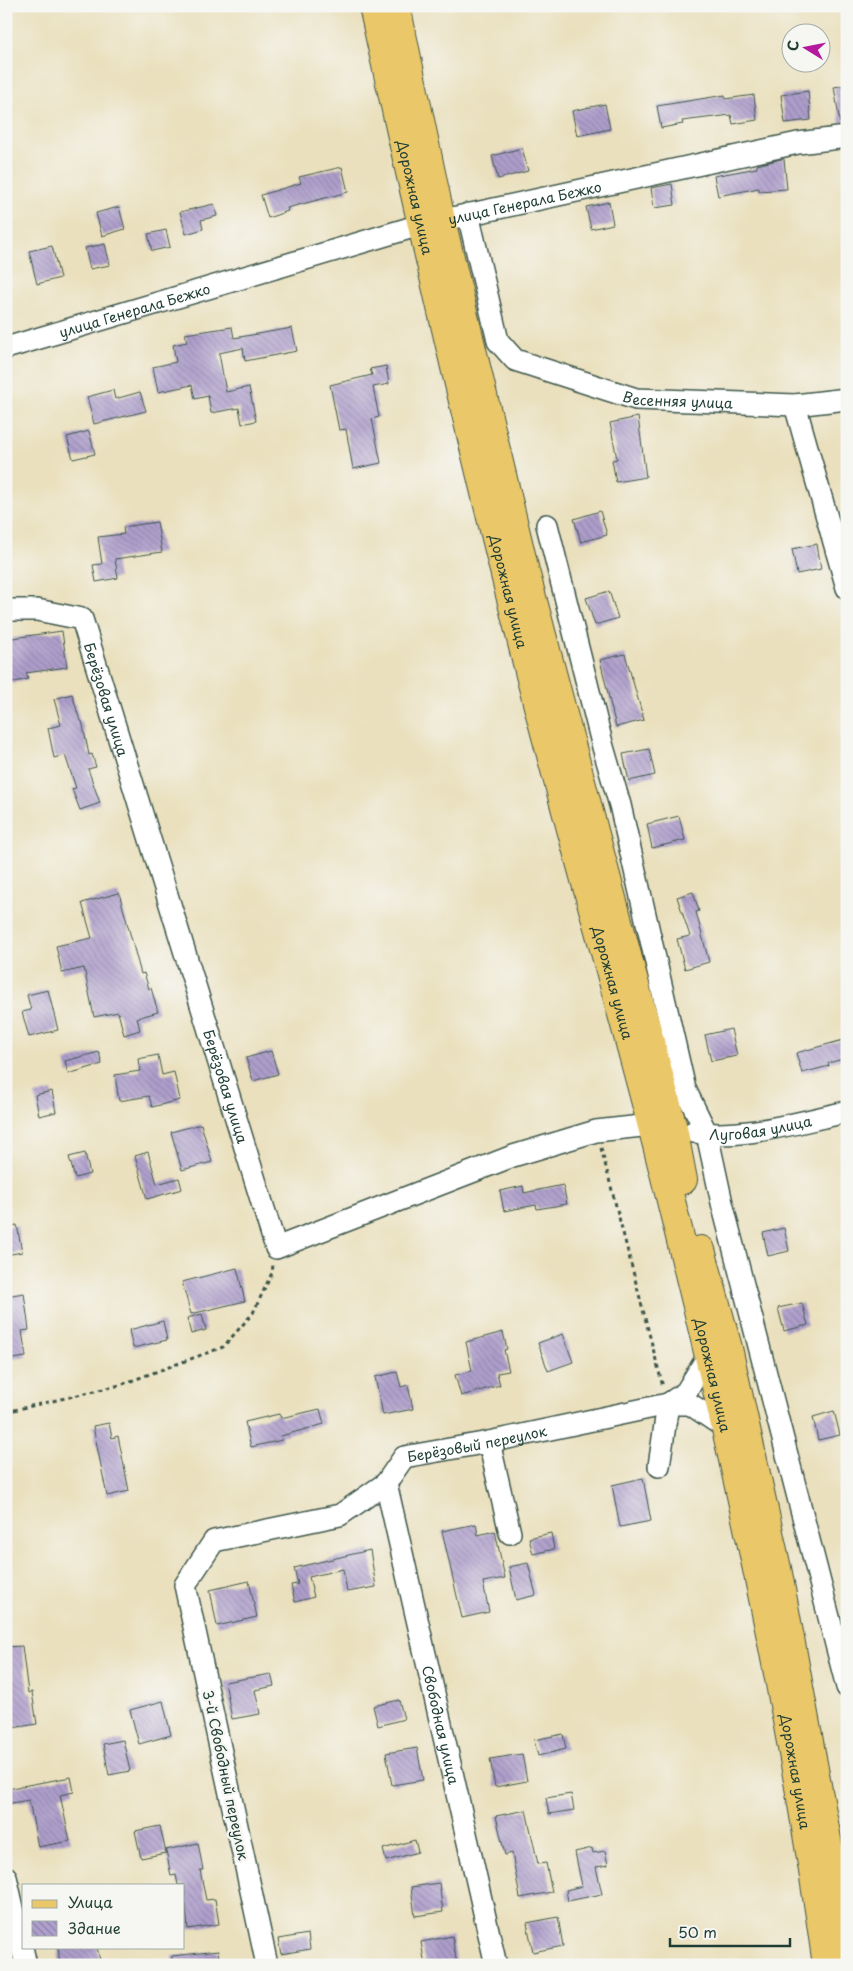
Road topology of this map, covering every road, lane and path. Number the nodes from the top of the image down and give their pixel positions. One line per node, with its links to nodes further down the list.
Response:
1 (373, 6): 5 (main road, Дорожная улица)
2 (396, 6): 5 (main road, Дорожная улица)
3 (847, 137): 4 (street, улица Генерала Бежко)
4 (468, 214): 5 (street, улица Генерала Бежко); 8 (street, Весенняя улица)
5 (431, 223): 6 (street, улица Генерала Бежко); 13 (main road, Дорожная улица)
6 (6, 348)
7 (847, 399): 8 (street, Весенняя улица)
8 (795, 405): 10 (street)
9 (547, 524): 15 (street)
10 (847, 588)
11 (6, 610): 16 (street, Берёзовая улица)
12 (847, 1112): 15 (street, Луговая улица)
13 (662, 1127): 14 (street); 15 (street, Луговая улица); 17 (main road, Дорожная улица); 30 (main road, Дорожная улица)
14 (596, 1131): 16 (street); 18 (path)
15 (707, 1134): 26 (street)
16 (276, 1248): 19 (path)
17 (708, 1356): 18 (street, Берёзовый переулок); 20 (main road, Дорожная улица)
18 (668, 1404): 20 (street, Берёзовый переулок); 21 (street, Берёзовый переулок); 22 (street)
19 (6, 1412)
20 (724, 1427): 34 (main road, Дорожная улица)
21 (489, 1442): 23 (street, Берёзовый переулок); 24 (street)
22 (659, 1466)
23 (386, 1483): 25 (street, Берёзовый переулок); 33 (street, Свободная улица)
24 (510, 1533)
25 (185, 1586): 32 (street, 3-й Свободный переулок)
26 (847, 1687)
27 (6, 1877): 28 (street)
28 (22, 1947)
29 (22, 1948): 31 (street)
30 (847, 1948)
31 (26, 1965)
32 (267, 1965)
33 (496, 1965)
34 (827, 1965)

